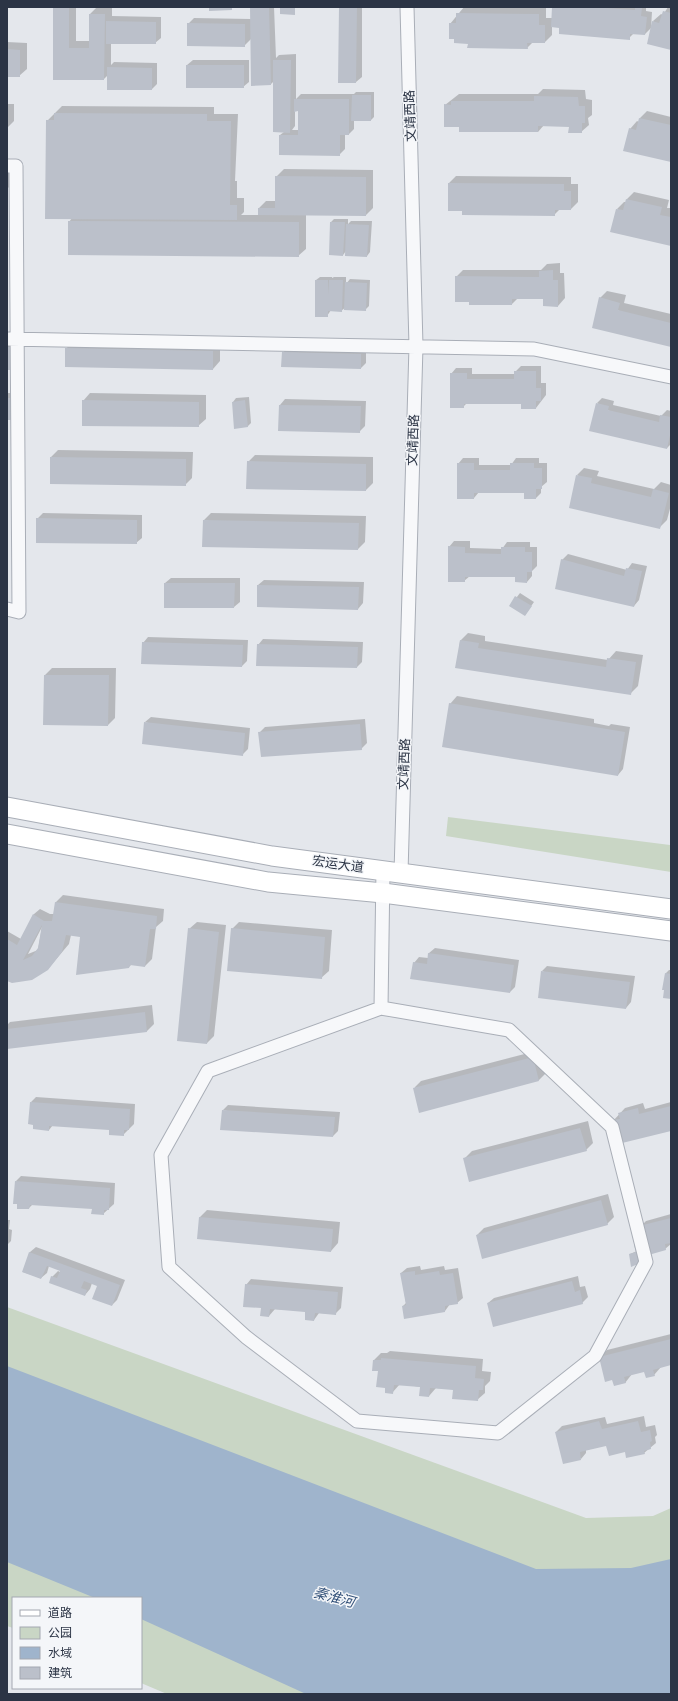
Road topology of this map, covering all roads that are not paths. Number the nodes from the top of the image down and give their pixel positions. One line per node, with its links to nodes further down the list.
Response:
1 (407, 7): 4 (street, 文靖西路)
2 (7, 166): 3 (street)
3 (12, 340): 4 (street); 6 (street)
4 (416, 346): 5 (street); 9 (street, 文靖西路)
5 (671, 377)
6 (7, 609)
7 (7, 807): 9 (main road, 宏运大道)
8 (7, 834): 10 (main road, 宏运大道)
9 (392, 871): 10 (street, 文靖西路); 11 (main road, 宏运大道)
10 (383, 893): 12 (main road, 宏运大道); 13 (street, 文靖西路)
11 (671, 909)
12 (671, 931)
13 (381, 1008): 13 (street)

